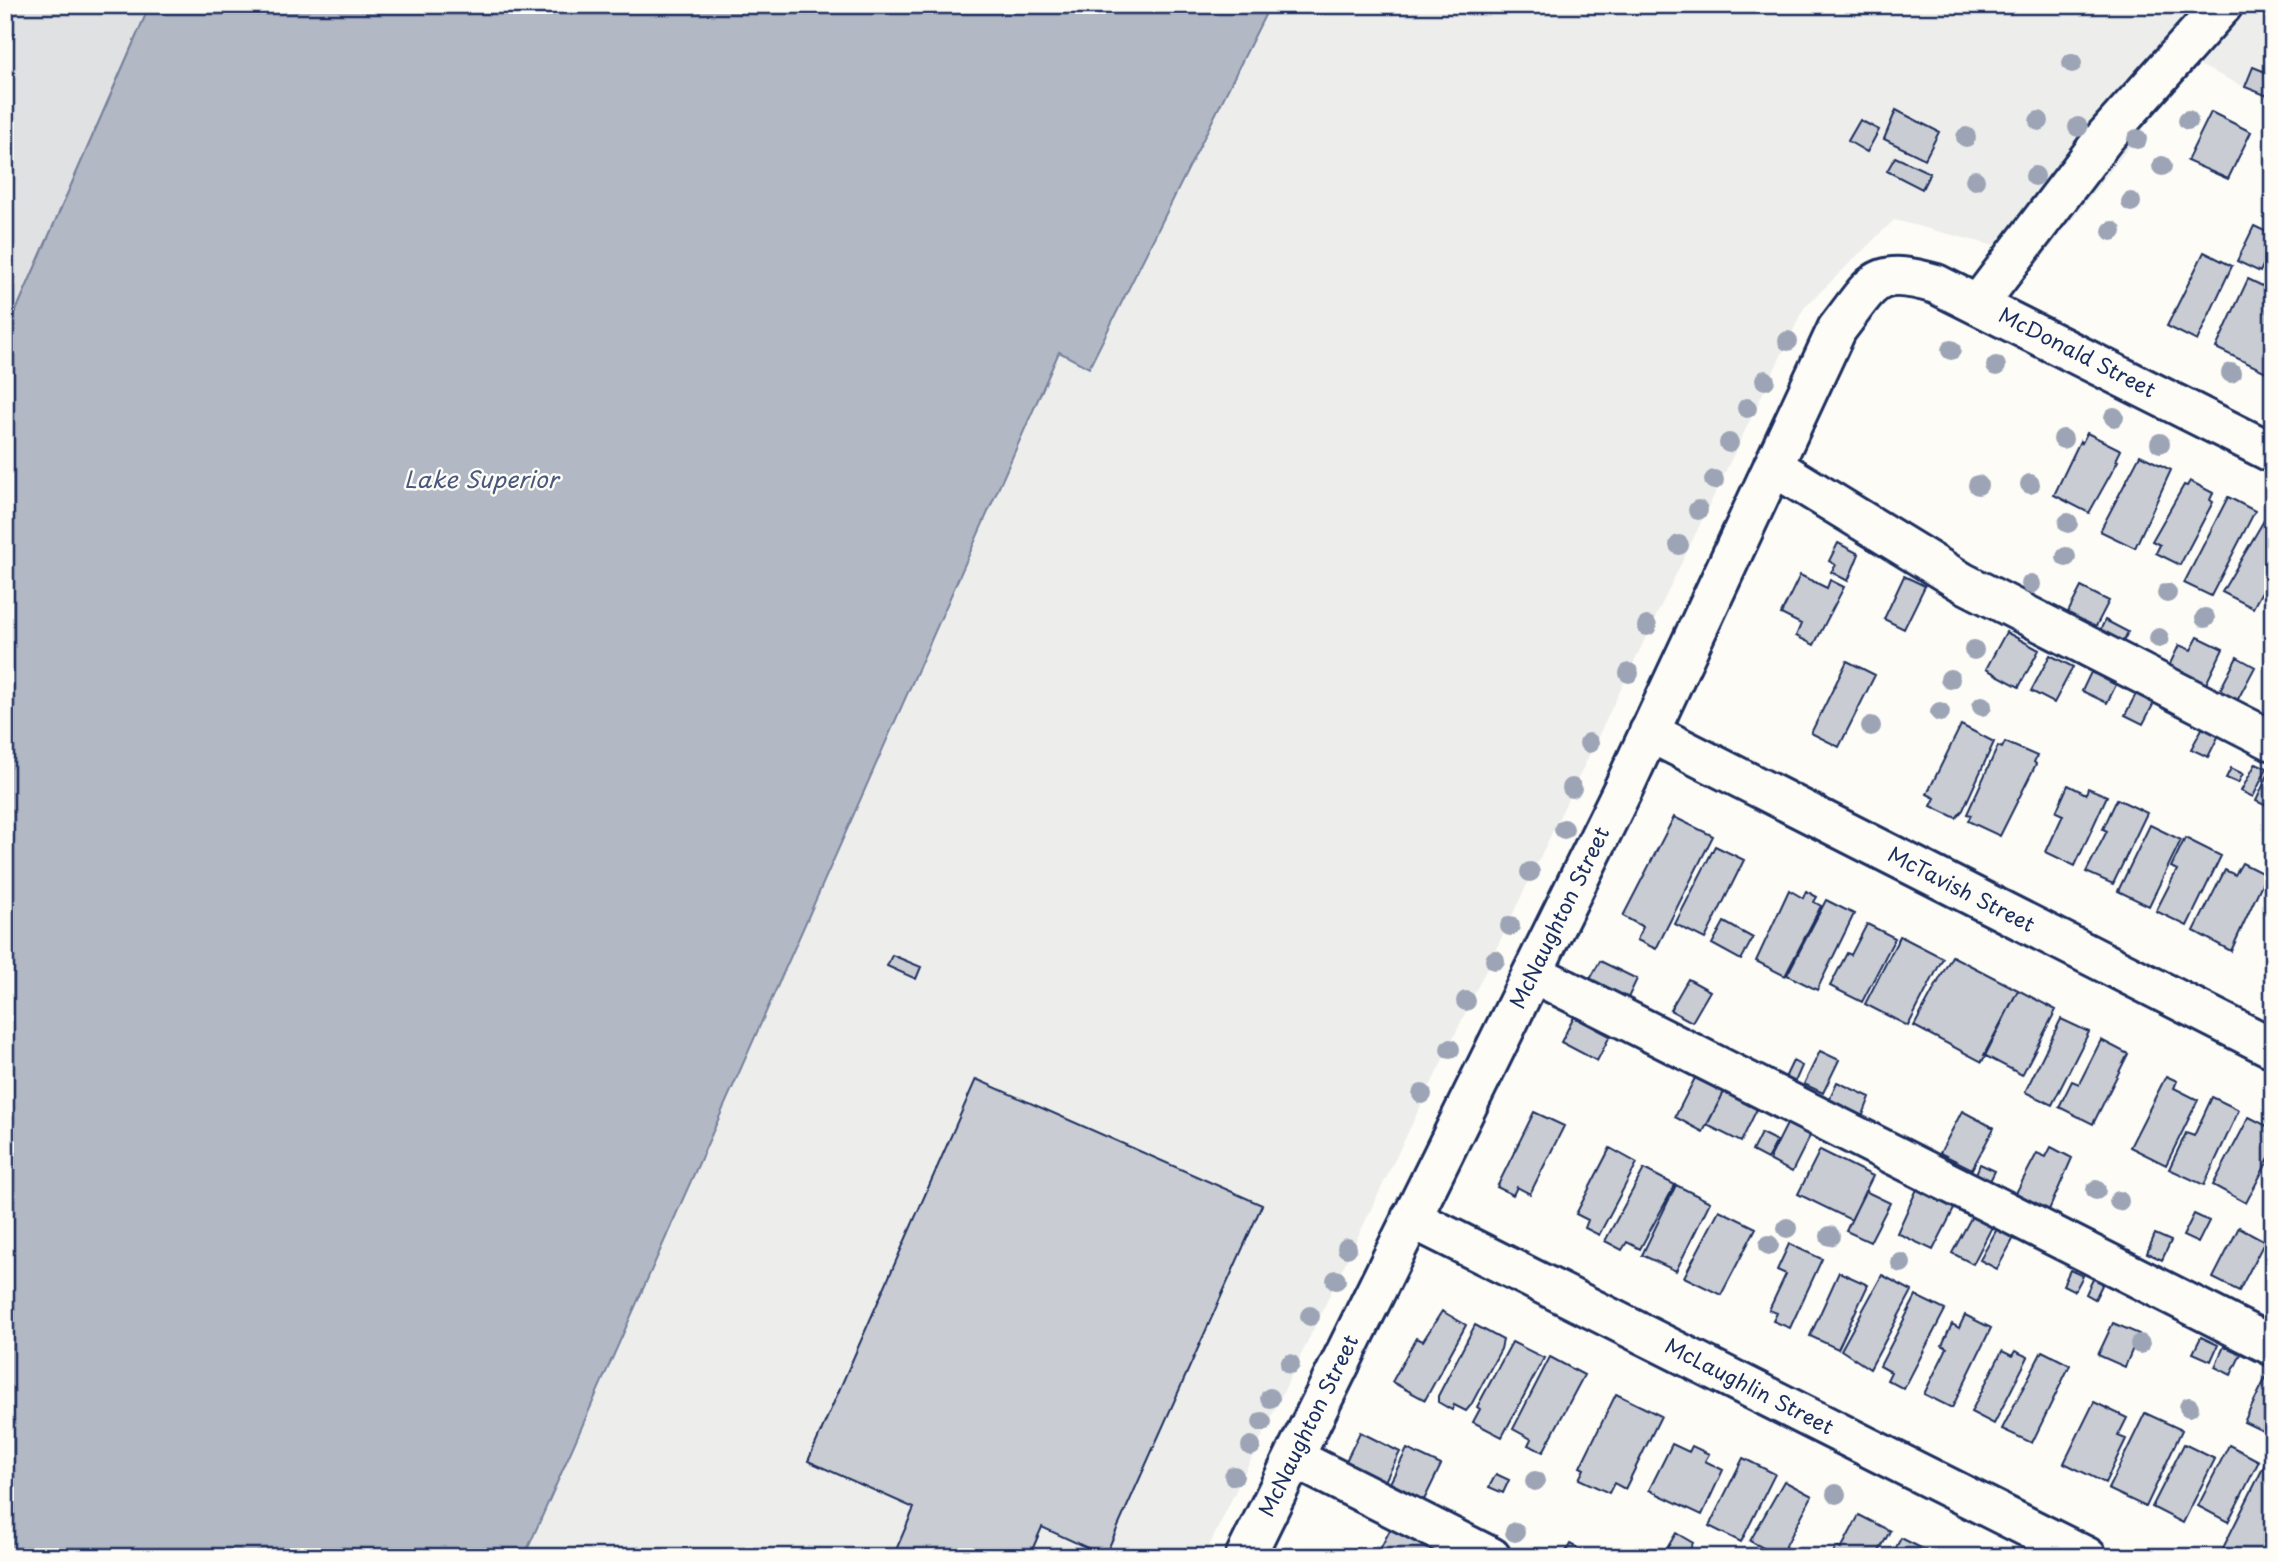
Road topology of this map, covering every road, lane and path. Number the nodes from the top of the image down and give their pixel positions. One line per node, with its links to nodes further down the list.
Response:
1 (2223, 5): 3 (street)
2 (1875, 280): 3 (street, McDonald Street); 5 (street, McNaughton Street)
3 (1979, 303): 4 (street, McDonald Street)
4 (2273, 453)
5 (1773, 466): 6 (street, McNaughton Street); 7 (street)
6 (1649, 732): 8 (street, McNaughton Street); 9 (street, McTavish Street)
7 (2273, 741)
8 (1533, 973): 10 (street, McNaughton Street); 11 (street)
9 (2273, 1048)
10 (1411, 1218): 12 (street, McNaughton Street); 15 (street, McLaughlin Street)
11 (2273, 1346)
12 (1294, 1458): 13 (street, McNaughton Street); 14 (street)
13 (1244, 1557)
14 (1491, 1557)
15 (2087, 1557)

